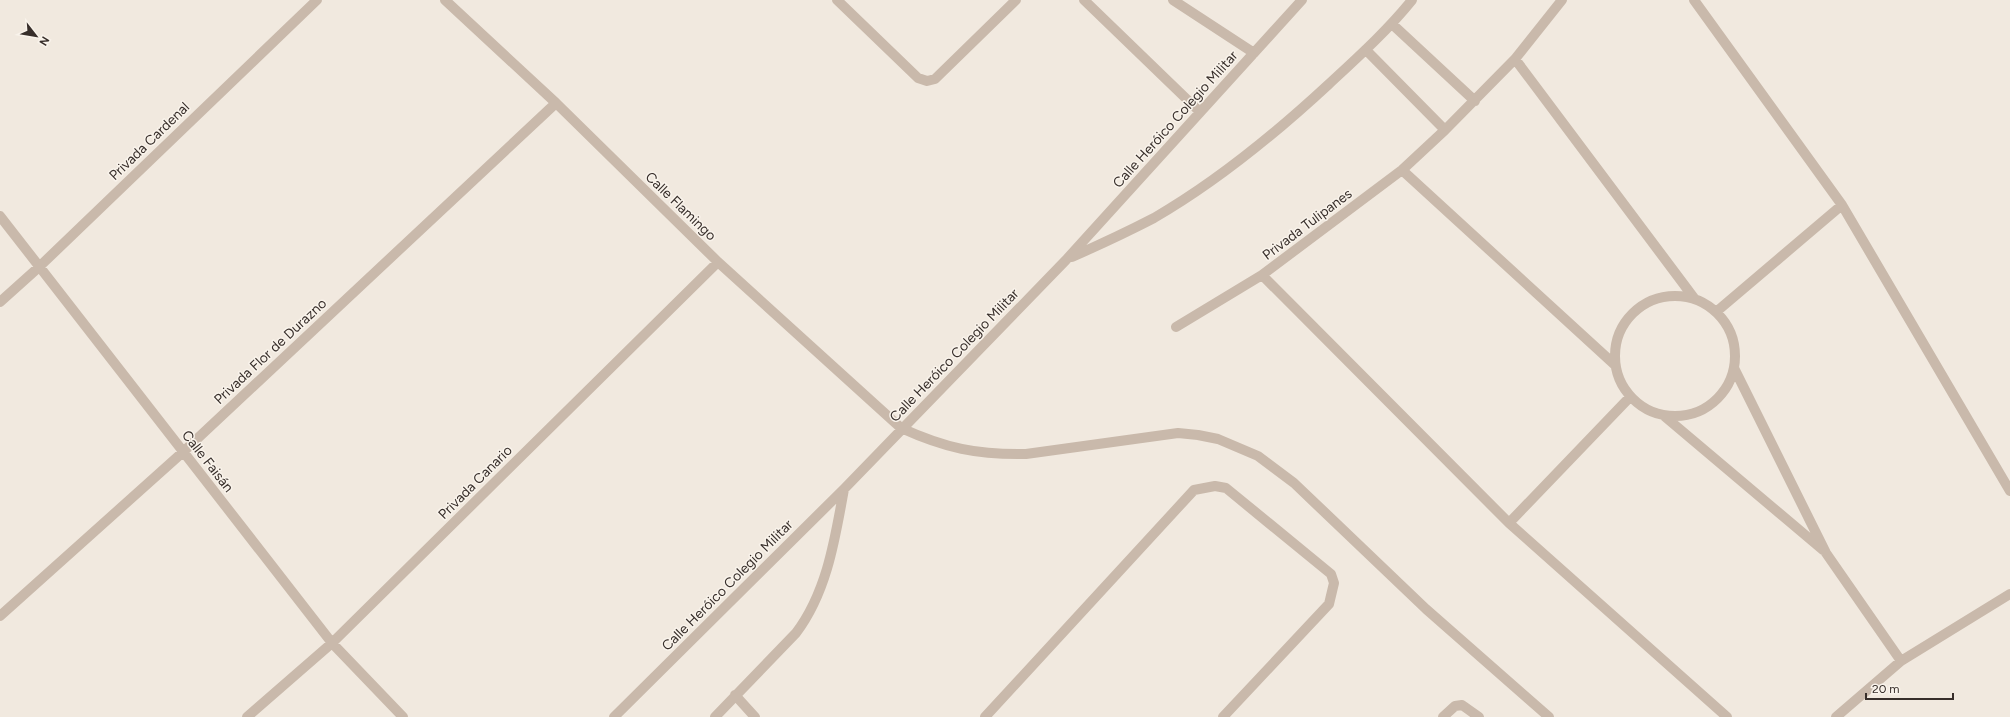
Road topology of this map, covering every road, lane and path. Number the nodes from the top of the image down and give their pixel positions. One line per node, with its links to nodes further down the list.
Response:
1 (317, 0): 24 (street, Privada Cardenal)
2 (445, 0): 16 (street, Calle Flamingo)
3 (837, 0): 4 (street)
4 (1016, 0)
5 (1084, 0): 17 (street)
6 (1173, 0): 13 (street)
7 (1302, 0): 13 (street, Calle Heróico Colegio Militar)
8 (1412, 0): 11 (street)
9 (1562, 0): 14 (street, Privada Tulipanes)
10 (1694, 0): 20 (street)
11 (1392, 24): 12 (street); 15 (street)
12 (1366, 50): 18 (street); 22 (street)
13 (1254, 53): 17 (street, Calle Heróico Colegio Militar)
14 (1515, 59): 15 (street, Privada Tulipanes); 26 (street)
15 (1475, 101): 18 (street, Privada Tulipanes)
16 (556, 103): 23 (street, Calle Flamingo); 35 (street, Privada Flor de Durazno)
17 (1200, 112): 22 (street, Calle Heróico Colegio Militar)
18 (1445, 130): 19 (street, Privada Tulipanes)
19 (1402, 170): 25 (street, Privada Tulipanes); 30 (street)
20 (1842, 205): 28 (street); 37 (street)
21 (0, 216): 24 (street, Calle Faisán)
22 (1066, 260): 34 (street, Calle Heróico Colegio Militar)
23 (718, 262): 34 (street, Calle Flamingo); 42 (street, Privada Canario)
24 (39, 267): 27 (street, Privada Cardenal); 35 (street, Calle Faisán)
25 (1262, 275): 29 (street, Privada Tulipanes); 38 (street)
26 (1694, 298): 28 (street); 30 (street)
27 (0, 302)
28 (1716, 312): 31 (street)
29 (1176, 327)
30 (1615, 365): 32 (street)
31 (1734, 368): 33 (street); 39 (street)
32 (1630, 397): 33 (street); 38 (street)
33 (1663, 415): 39 (street)
34 (901, 428): 36 (street, Calle Heróico Colegio Militar); 54 (street, Calle Flamingo)
35 (184, 452): 41 (street, Privada Flor de Durazno); 42 (street, Calle Faisán)
36 (844, 489): 44 (street); 47 (street, Calle Heróico Colegio Militar)
37 (2010, 491)
38 (1509, 523): 55 (street)
39 (1826, 553): 43 (street)
40 (2010, 594): 43 (street)
41 (0, 616)
42 (332, 643): 45 (street, Privada Canario); 46 (street, Calle Faisán)
43 (1901, 661): 56 (street)
44 (735, 695): 48 (street); 49 (street)
45 (246, 717)
46 (403, 717)
47 (614, 717)
48 (715, 717)
49 (755, 717)
50 (986, 717): 51 (street)
51 (1223, 717)
52 (1443, 717): 53 (street)
53 (1479, 717)
54 (1549, 717)
55 (1727, 717)
56 (1836, 717)

